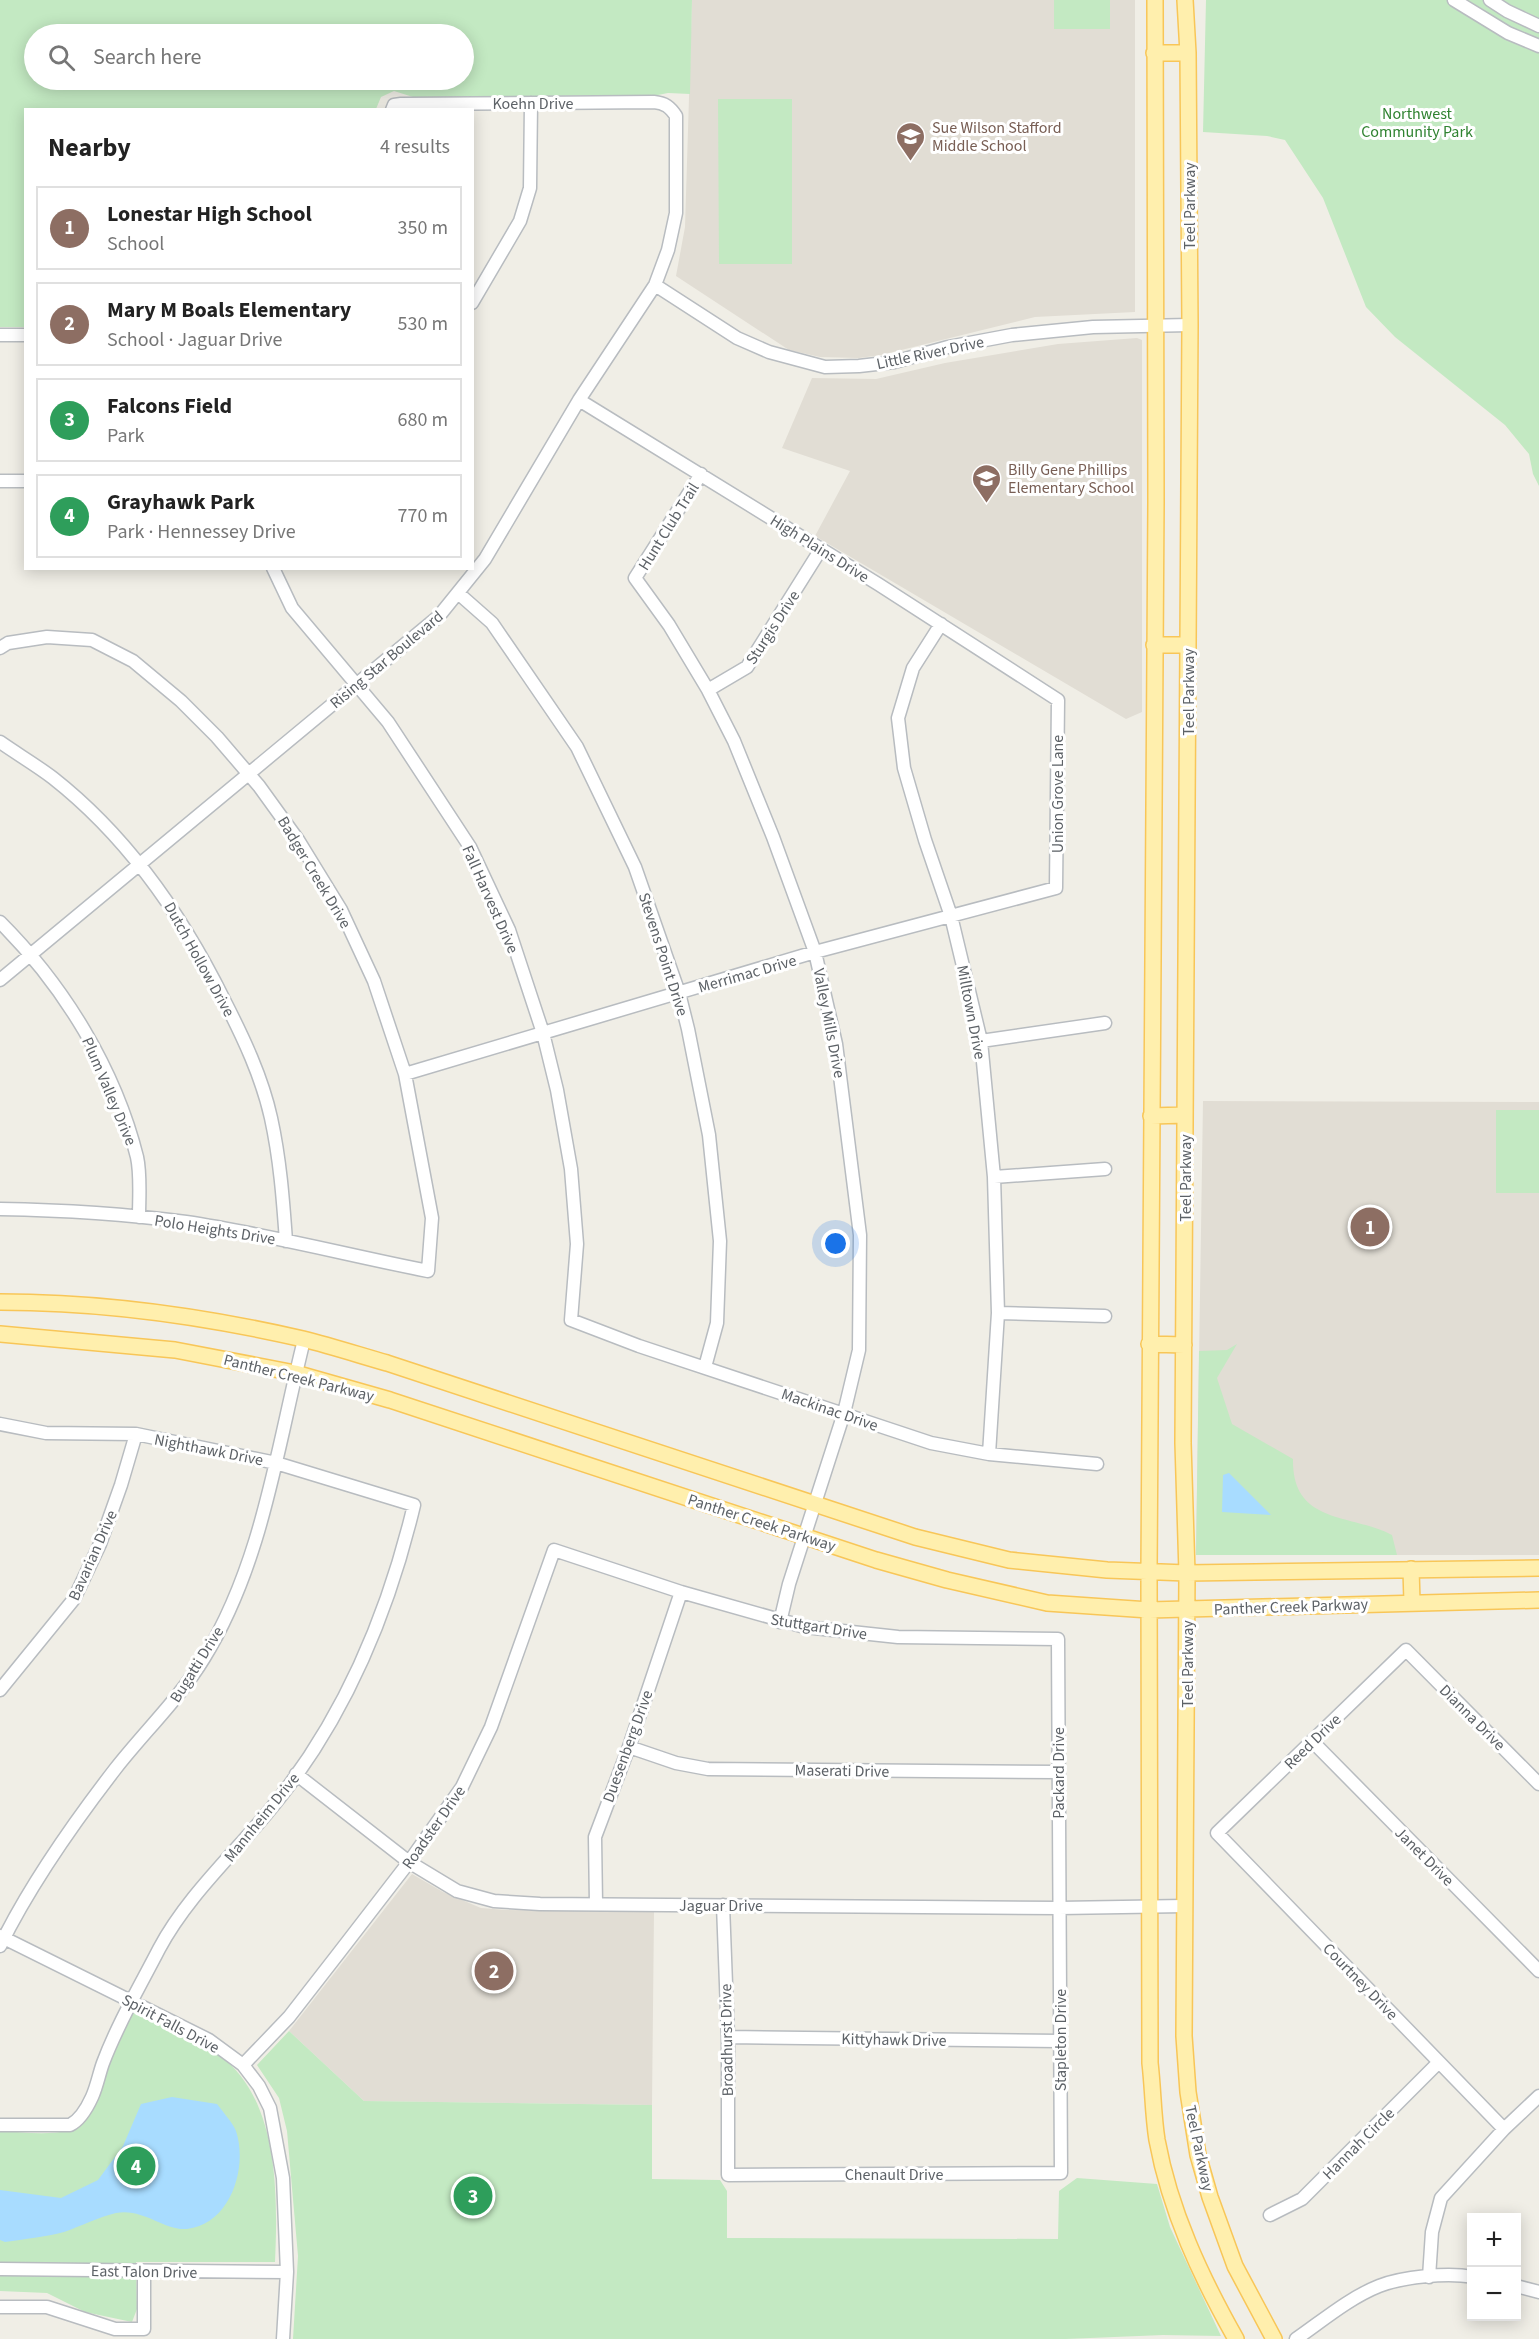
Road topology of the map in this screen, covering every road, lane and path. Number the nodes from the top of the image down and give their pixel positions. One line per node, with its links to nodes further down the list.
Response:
1 (1155, 0): 7 (main road, Teel Parkway)
2 (1185, 0): 8 (main road, Teel Parkway)
3 (1454, 0): 6 (street)
4 (1490, 0): 5 (street)
5 (1539, 26)
6 (1539, 46)
7 (1154, 53): 8 (main road); 14 (main road, Teel Parkway)
8 (1188, 53): 15 (main road, Teel Parkway)
9 (531, 103): 10 (street, Koehn Drive); 11 (street, Koehn Drive); 13 (street)
10 (393, 107)
11 (671, 108): 12 (street, Rising Star Boulevard)
12 (655, 285): 14 (street, Little River Drive); 18 (street, Rising Star Boulevard)
13 (474, 300)
14 (1156, 325): 15 (street, Little River Drive); 27 (main road, Teel Parkway)
15 (1190, 325): 28 (main road, Teel Parkway)
16 (0, 335): 17 (street)
17 (24, 335)
18 (579, 400): 19 (street, High Plains Drive); 25 (street, Rising Star Boulevard)
19 (701, 474): 22 (street, High Plains Drive); 24 (street, Hunt Club Trail)
20 (0, 481): 21 (street)
21 (24, 481)
22 (821, 549): 26 (street, High Plains Drive); 31 (street, Sturgis Drive)
23 (274, 570): 30 (street, Fall Harvest Drive)
24 (636, 578): 31 (street, Valley Mills Drive)
25 (458, 593): 30 (street, Rising Star Boulevard); 42 (street, Stevens Point Drive)
26 (941, 624): 32 (street, High Plains Drive); 37 (street, Milltown Drive)
27 (1154, 645): 28 (main road); 48 (main road, Teel Parkway)
28 (1188, 645): 47 (main road, Teel Parkway)
29 (0, 648): 34 (street, Badger Creek Drive)
30 (357, 684): 34 (street, Rising Star Boulevard); 44 (street, Fall Harvest Drive)
31 (708, 690): 39 (street, Valley Mills Drive)
32 (1058, 700): 36 (street, Union Grove Lane)
33 (0, 742): 35 (street, Dutch Hollow Drive)
34 (249, 774): 35 (street, Rising Star Boulevard); 46 (street, Badger Creek Drive)
35 (140, 864): 40 (street, Rising Star Boulevard); 53 (street, Dutch Hollow Drive)
36 (1056, 888): 37 (street, Merrimac Drive)
37 (951, 916): 39 (street, Merrimac Drive); 45 (street, Milltown Drive)
38 (0, 922): 40 (street, Plum Valley Drive)
39 (815, 952): 42 (street, Merrimac Drive); 65 (street, Valley Mills Drive)
40 (30, 956): 41 (street, Rising Star Boulevard); 52 (street, Plum Valley Drive)
41 (0, 980)
42 (679, 993): 44 (street, Merrimac Drive); 63 (street, Stevens Point Drive)
43 (1105, 1023): 45 (street)
44 (543, 1033): 46 (street, Merrimac Drive); 58 (street, Fall Harvest Drive)
45 (981, 1041): 50 (street, Milltown Drive)
46 (405, 1074): 54 (street, Badger Creek Drive)
47 (1185, 1115): 48 (main road); 62 (main road, Teel Parkway)
48 (1151, 1116): 61 (main road, Teel Parkway)
49 (1105, 1169): 50 (street)
50 (994, 1177): 56 (street, Milltown Drive)
51 (0, 1209): 52 (street, Polo Heights Drive)
52 (139, 1217): 53 (street, Polo Heights Drive)
53 (286, 1240): 54 (street, Polo Heights Drive)
54 (428, 1271)
55 (0, 1302): 60 (main road, Panther Creek Parkway)
56 (998, 1313): 57 (street); 68 (street, Milltown Drive)
57 (1105, 1316)
58 (571, 1320): 63 (street, Mackinac Drive)
59 (0, 1334): 64 (main road, Panther Creek Parkway)
60 (304, 1340): 64 (street, Bugatti Drive); 71 (main road, Panther Creek Parkway)
61 (1149, 1344): 62 (main road); 77 (main road, Teel Parkway)
62 (1184, 1345): 78 (main road, Teel Parkway)
63 (705, 1368): 65 (street, Mackinac Drive)
64 (296, 1373): 69 (street, Bugatti Drive); 73 (main road, Panther Creek Parkway)
65 (844, 1413): 68 (street, Mackinac Drive); 71 (street, Valley Mills Drive)
66 (0, 1424): 67 (street, Nighthawk Drive)
67 (136, 1434): 69 (street, Nighthawk Drive); 87 (street, Bavarian Drive)
68 (989, 1454): 70 (street, Mackinac Drive)
69 (276, 1463): 72 (street, Nighthawk Drive); 100 (street, Bugatti Drive)
70 (1097, 1464)
71 (815, 1504): 73 (street, Valley Mills Drive); 77 (main road, Panther Creek Parkway)
72 (414, 1505): 91 (street, Mannheim Drive)
73 (804, 1536): 82 (main road, Panther Creek Parkway); 84 (street, Valley Mills Drive)
74 (554, 1550): 79 (street, Stuttgart Drive); 94 (street, Roadster Drive)
75 (1539, 1568): 76 (main road, Panther Creek Parkway)
76 (1411, 1569): 78 (main road, Panther Creek Parkway); 81 (main road)
77 (1149, 1572): 78 (main road, Panther Creek Parkway); 82 (main road, Teel Parkway)
78 (1187, 1573): 83 (main road, Teel Parkway)
79 (681, 1592): 84 (street, Stuttgart Drive); 89 (street, Duesenberg Drive)
80 (1539, 1600): 81 (main road, Panther Creek Parkway)
81 (1412, 1602): 83 (main road, Panther Creek Parkway)
82 (1149, 1610): 83 (main road, Panther Creek Parkway); 97 (main road, Teel Parkway)
83 (1187, 1610): 98 (main road, Teel Parkway)
84 (780, 1622): 85 (street, Stuttgart Drive)
85 (1058, 1639): 90 (street, Packard Drive)
86 (1406, 1650): 88 (street, Reed Drive); 92 (street, Dianna Drive)
87 (0, 1690)
88 (1312, 1741): 93 (street, Reed Drive); 101 (street, Janet Drive)
89 (629, 1747): 90 (street, Maserati Drive); 95 (street, Duesenberg Drive)
90 (1058, 1772): 99 (street, Packard Drive)
91 (296, 1774): 94 (street, Jaguar Drive); 102 (street, Mannheim Drive)
92 (1539, 1785)
93 (1217, 1833): 105 (street, Courtney Drive)
94 (409, 1862): 95 (street, Jaguar Drive); 106 (street, Roadster Drive)
95 (596, 1904): 96 (street, Jaguar Drive)
96 (723, 1905): 99 (street, Jaguar Drive); 103 (street, Broadhurst Drive)
97 (1149, 1906): 98 (street, Jaguar Drive); 99 (street, Jaguar Drive); 122 (main road, Teel Parkway)
98 (1185, 1906): 123 (main road, Teel Parkway)
99 (1059, 1908): 104 (street, Stapleton Drive)
100 (1, 1940): 102 (street, Spirit Falls Drive)
101 (1539, 1971)
102 (131, 2001): 106 (street, Spirit Falls Drive); 108 (street, Mannheim Drive)
103 (728, 2037): 104 (street, Kittyhawk Drive); 111 (street, Broadhurst Drive)
104 (1060, 2041): 110 (street, Stapleton Drive)
105 (1439, 2062): 109 (street, Courtney Drive); 112 (street, Hannah Circle)
106 (243, 2065): 115 (street, Spirit Falls Drive)
107 (1539, 2096): 109 (street)
108 (0, 2125)
109 (1504, 2129): 117 (street)
110 (1061, 2173): 111 (street, Chenault Drive)
111 (728, 2175)
112 (1270, 2215)
113 (0, 2269): 114 (street, East Talon Drive)
114 (144, 2271): 115 (street, East Talon Drive); 120 (street)
115 (287, 2272): 121 (street, Spirit Falls Drive)
116 (1467, 2276): 117 (street)
117 (1429, 2277): 124 (street)
118 (1521, 2287): 119 (street)
119 (1539, 2292)
120 (0, 2307)
121 (283, 2339)
122 (1236, 2339)
123 (1274, 2339)
124 (1296, 2339)

